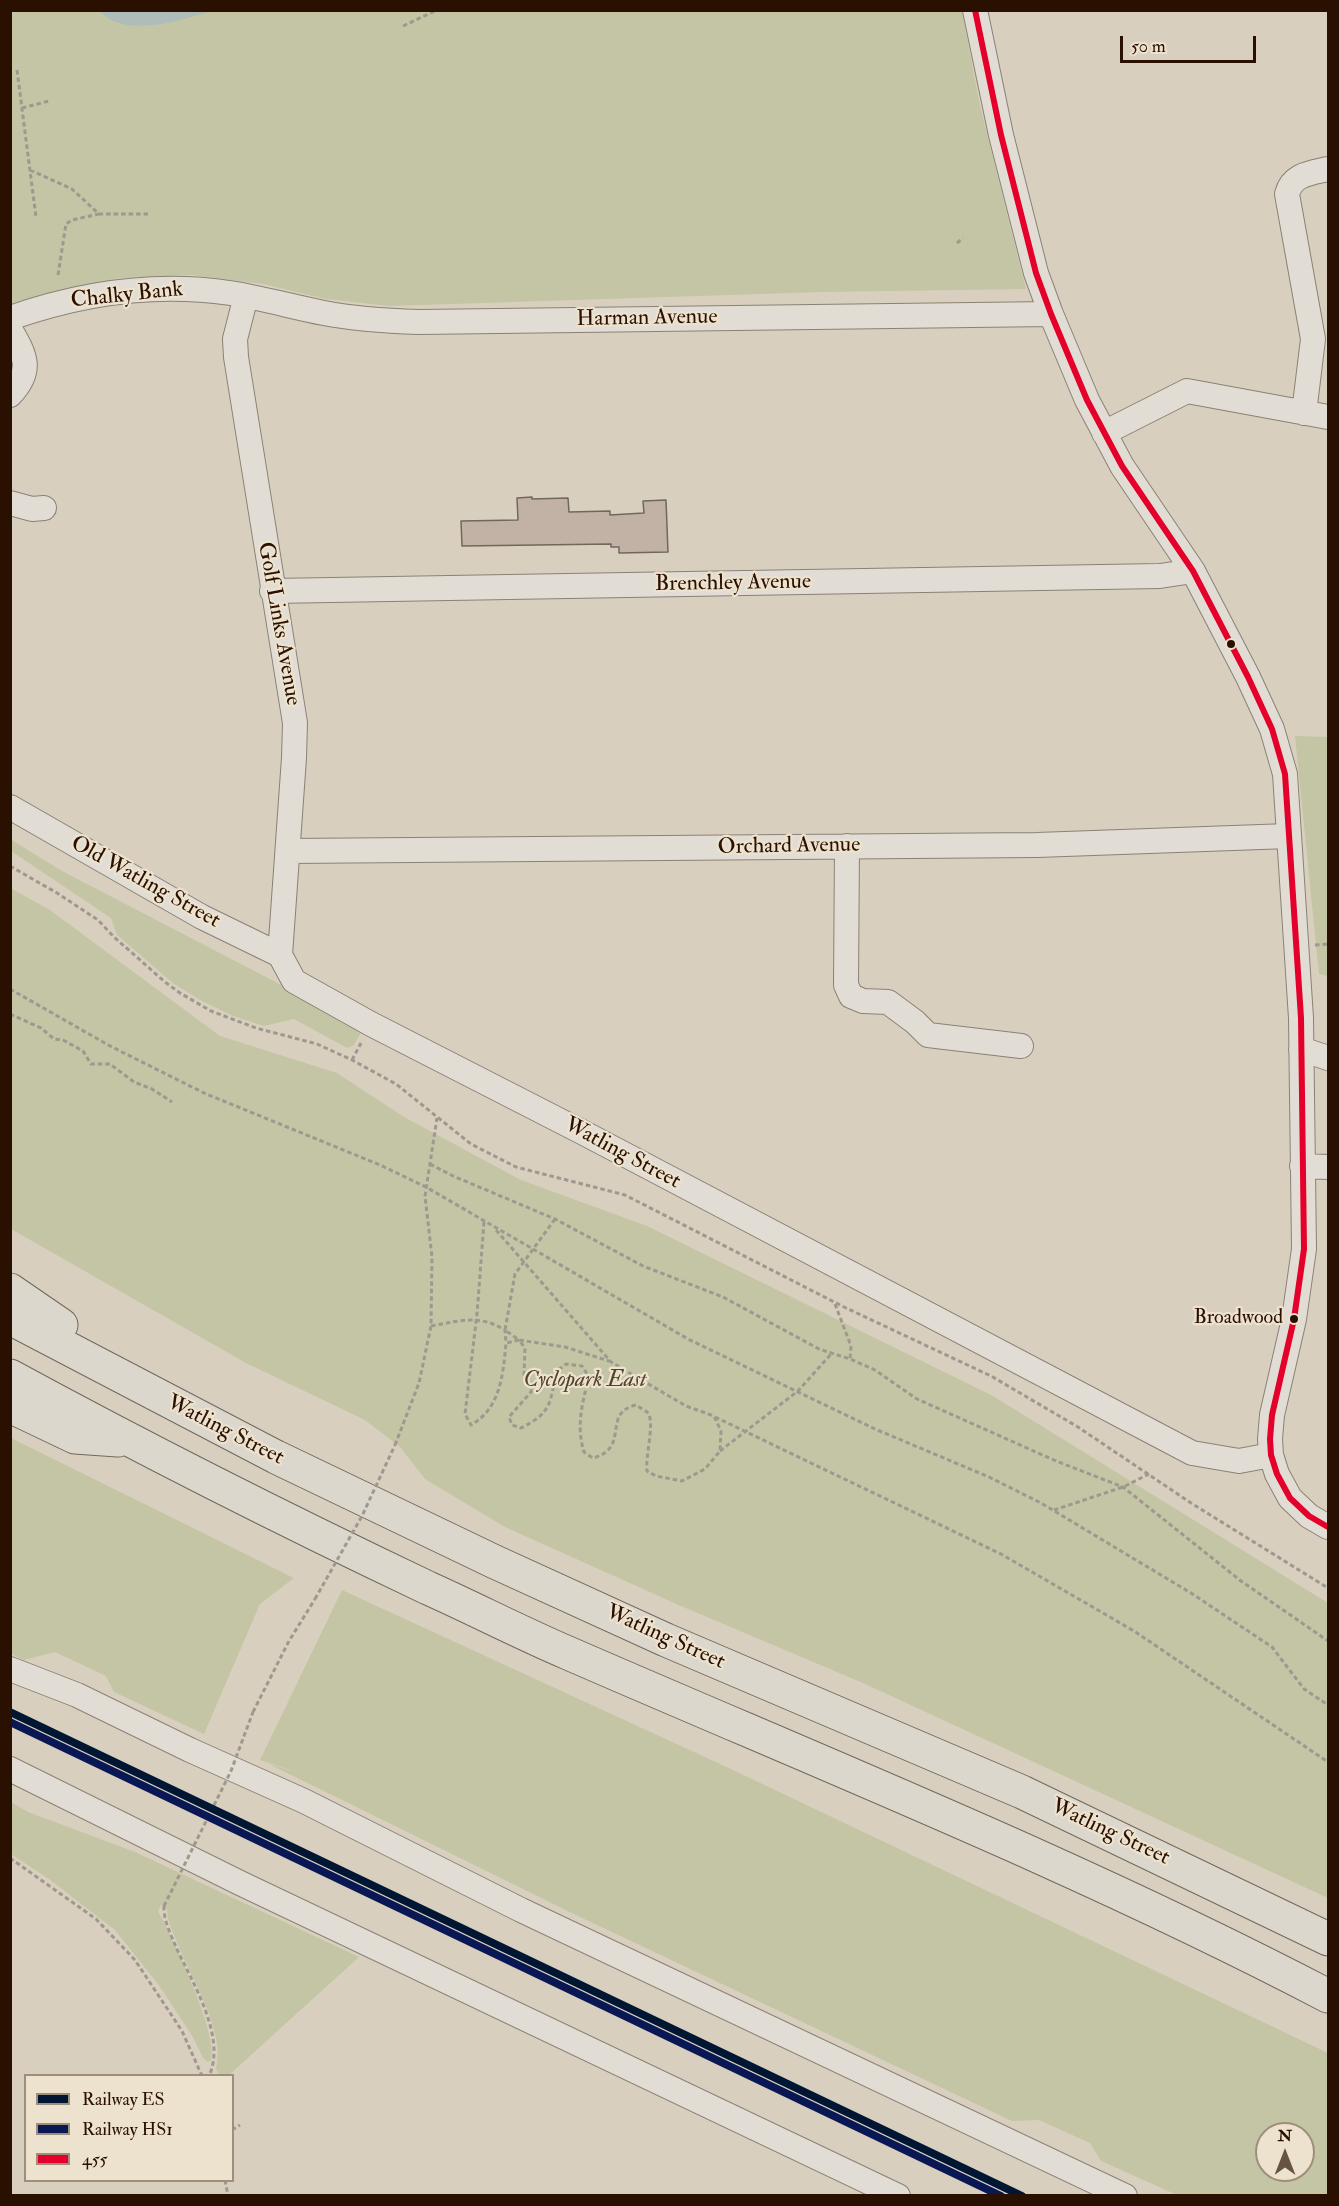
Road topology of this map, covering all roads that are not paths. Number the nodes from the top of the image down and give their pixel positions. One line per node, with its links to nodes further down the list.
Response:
1 (975, 10): 4 (street)
2 (1329, 169): 8 (street)
3 (246, 296): 4 (street, Harman Avenue); 5 (street, Chalky Bank); 14 (street, Golf Links Avenue)
4 (1051, 314): 10 (street)
5 (10, 318)
6 (10, 329): 7 (street)
7 (10, 395)
8 (1304, 413): 9 (street); 10 (street)
9 (1329, 417)
10 (1104, 433): 13 (street)
11 (10, 503): 12 (street)
12 (44, 510)
13 (1193, 571): 14 (street, Brenchley Avenue); 16 (street)
14 (272, 591): 18 (street, Golf Links Avenue)
15 (10, 807): 19 (street, Old Watling Street)
16 (1289, 836): 17 (street, Orchard Avenue); 21 (street)
17 (847, 846): 18 (street, Orchard Avenue); 20 (street)
18 (288, 851): 19 (street, Golf Links Avenue)
19 (280, 955): 31 (street, Watling Street)
20 (1021, 1046)
21 (1301, 1049): 22 (street); 23 (street)
22 (1329, 1058)
23 (1302, 1166): 24 (street); 31 (street)
24 (1329, 1167)
25 (10, 1290): 28 (highway)
26 (10, 1318): 28 (highway, Watling Street)
27 (10, 1376): 30 (highway)
28 (161, 1398): 35 (highway, Watling Street)
29 (10, 1406): 30 (highway)
30 (129, 1441): 36 (highway)
31 (1271, 1455): 32 (street)
32 (1329, 1527)
33 (10, 1669): 38 (street)
34 (10, 1769): 37 (street)
35 (1329, 1939)
36 (1329, 1996)
37 (898, 2196)
38 (1125, 2196)

